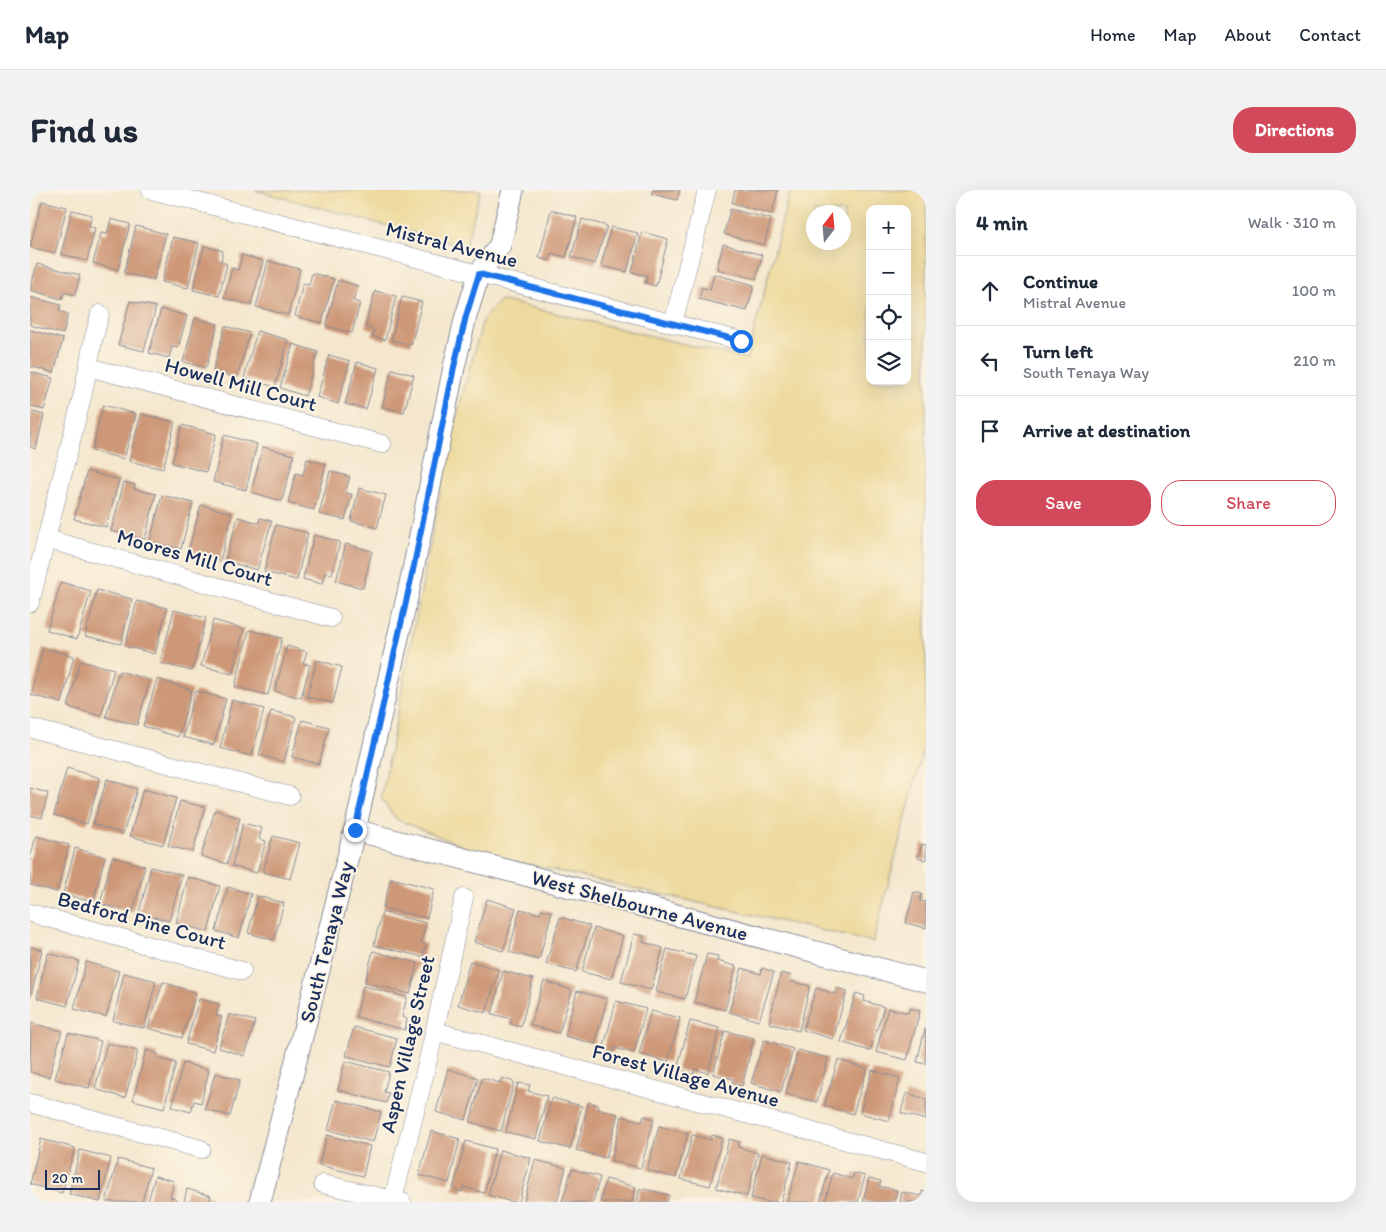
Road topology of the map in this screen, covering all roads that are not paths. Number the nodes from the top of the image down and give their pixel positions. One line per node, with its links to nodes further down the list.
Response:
1 (151, 190): 4 (street, Mistral Avenue)
2 (513, 190): 4 (street, South Tenaya Way)
3 (707, 190): 6 (street)
4 (479, 274): 6 (street, Mistral Avenue); 15 (street, South Tenaya Way)
5 (100, 314): 8 (street)
6 (673, 324): 7 (street, Mistral Avenue)
7 (741, 341)
8 (88, 367): 9 (street, Howell Mill Court); 10 (street)
9 (382, 444)
10 (46, 539): 11 (street); 12 (street, Moores Mill Court)
11 (30, 602)
12 (331, 618)
13 (30, 728): 14 (street)
14 (290, 796)
15 (355, 830): 19 (street, West Shelbourne Avenue); 26 (street, South Tenaya Way)
16 (464, 898): 20 (street, Aspen Village Street)
17 (30, 914): 18 (street, Bedford Pine Court)
18 (242, 971)
19 (926, 980)
20 (434, 1031): 23 (street, Forest Village Avenue); 25 (street, Aspen Village Street)
21 (30, 1103): 22 (street)
22 (201, 1149)
23 (926, 1162)
24 (323, 1184): 25 (street)
25 (397, 1201)
26 (260, 1202)

